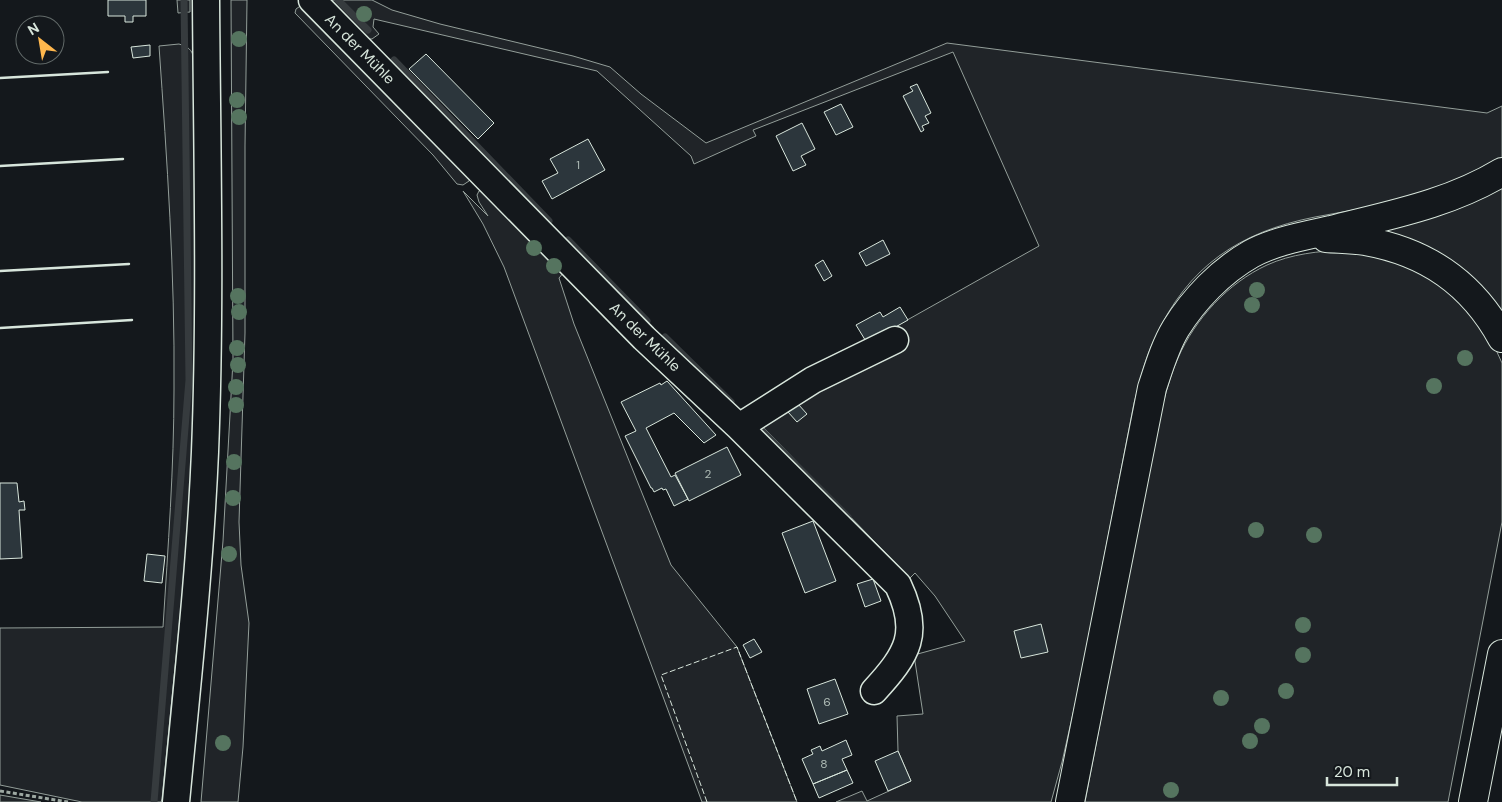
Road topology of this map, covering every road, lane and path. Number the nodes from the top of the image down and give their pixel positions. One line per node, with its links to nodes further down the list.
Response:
1 (206, 0): 12 (street)
2 (312, 0): 7 (street, An der Mühle)
3 (1502, 172): 4 (highway)
4 (1302, 236): 5 (highway); 13 (highway)
5 (1502, 338)
6 (895, 340): 7 (street)
7 (739, 427): 9 (street, An der Mühle)
8 (1502, 654): 14 (highway)
9 (874, 691)
10 (0, 791): 11 (path)
11 (68, 802)
12 (176, 802)
13 (1070, 802)
14 (1473, 802)

